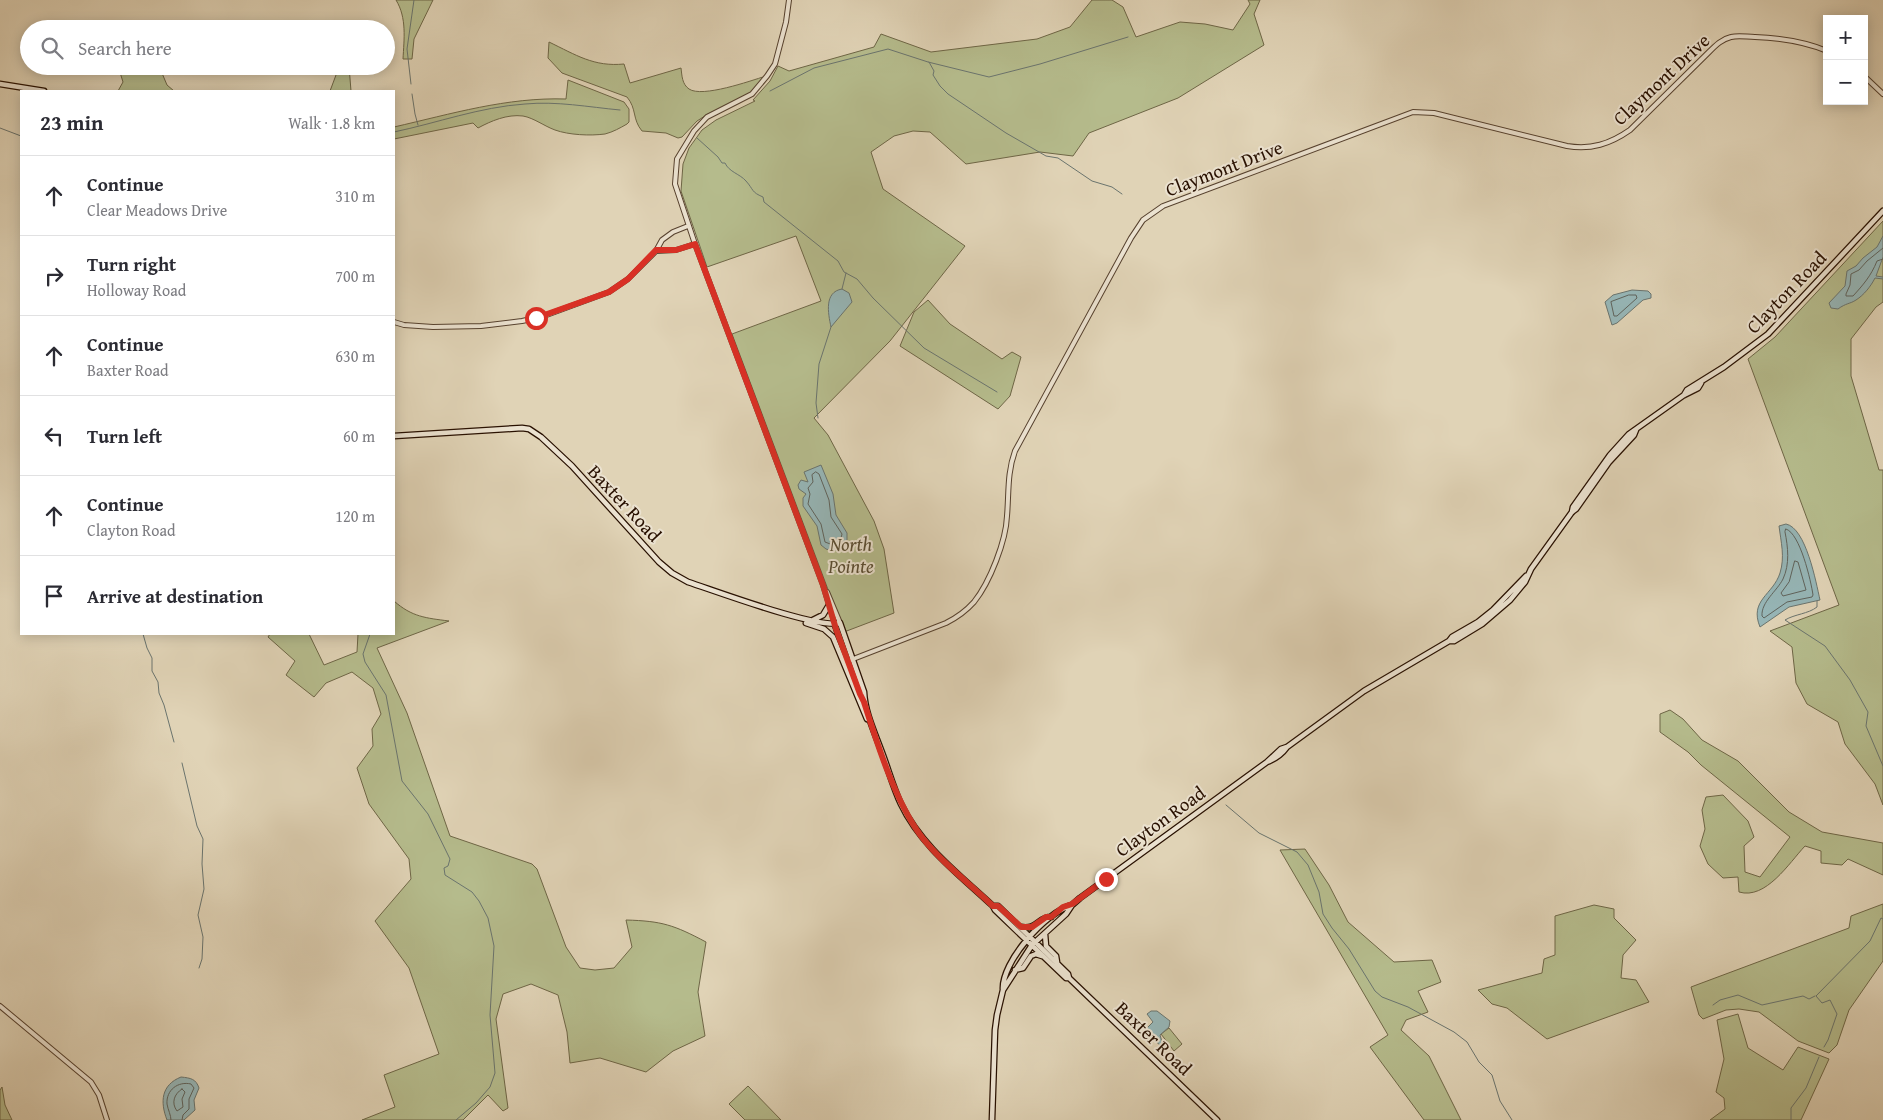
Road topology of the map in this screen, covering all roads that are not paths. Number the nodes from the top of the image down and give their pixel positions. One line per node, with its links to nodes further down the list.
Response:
1 (789, 0): 8 (street)
2 (1823, 50): 18 (street, Claymont Drive)
3 (1868, 80): 6 (street)
4 (0, 84): 5 (main road)
5 (40, 90)
6 (1883, 94)
7 (1883, 211): 20 (main road, Clayton Road)
8 (688, 226): 9 (street); 10 (street)
9 (695, 244): 10 (street); 13 (street)
10 (656, 250): 11 (street)
11 (395, 322)
12 (395, 436): 15 (main road, Baxter Road)
13 (823, 585): 14 (street); 17 (street)
14 (829, 605): 16 (main road); 17 (street)
15 (782, 612): 16 (main road, Baxter Road); 19 (main road)
16 (810, 621): 17 (main road, Baxter Road)
17 (837, 624): 18 (main road, Baxter Road)
18 (850, 660): 19 (main road, Baxter Road)
19 (871, 722): 21 (main road, Baxter Road)
20 (1072, 904): 22 (main road, Clayton Road); 24 (main road, Clayton Road)
21 (993, 906): 23 (main road, Baxter Road); 25 (main road, Baxter Road)
22 (1051, 917): 23 (main road); 25 (main road, Clayton Road)
23 (1021, 927): 25 (main road, Baxter Road)
24 (1045, 934): 26 (main road, Clayton Road); 28 (main road)
25 (1030, 939): 26 (main road, Baxter Road); 31 (main road, Clayton Road)
26 (1034, 943): 27 (main road, Baxter Road); 28 (main road, Baxter Road); 29 (main road, Clayton Road)
27 (1044, 957): 29 (main road); 30 (main road, Baxter Road)
28 (1057, 962): 30 (main road, Baxter Road)
29 (1015, 970): 31 (main road, Clayton Road)
30 (1069, 978): 35 (main road, Baxter Road)
31 (1003, 990): 34 (main road, Clayton Road)
32 (0, 1006): 33 (street)
33 (107, 1120)
34 (992, 1120)
35 (1217, 1120)

